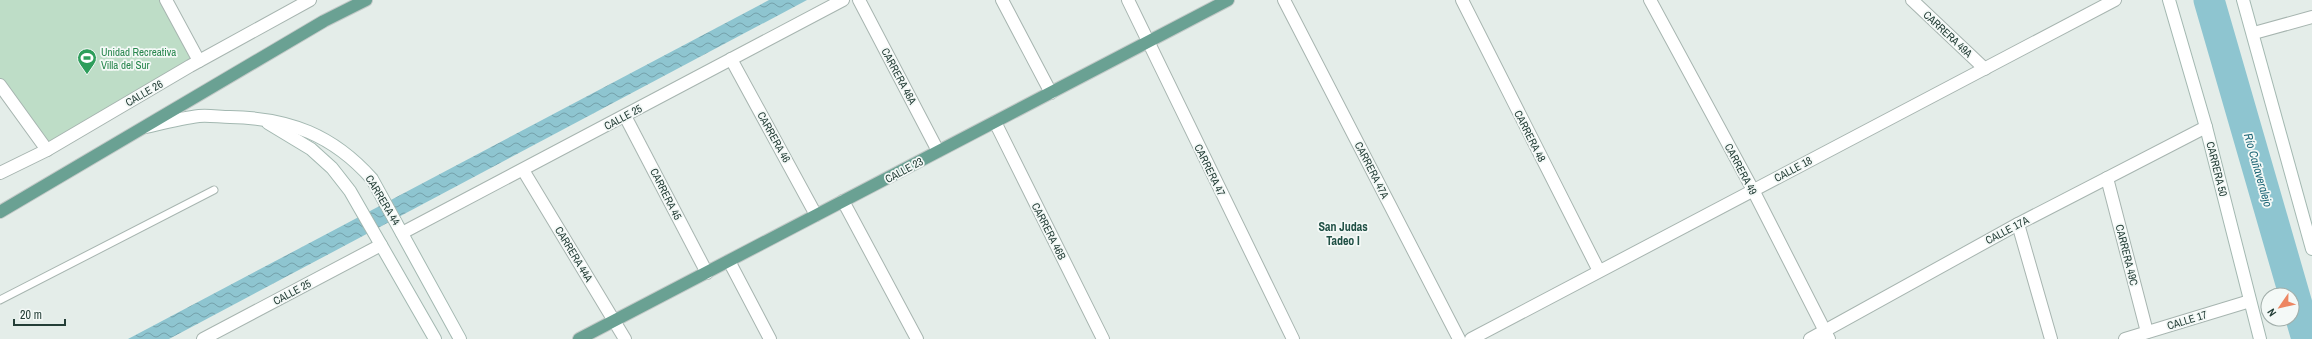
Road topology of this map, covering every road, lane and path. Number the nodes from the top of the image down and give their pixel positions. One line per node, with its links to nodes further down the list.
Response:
1 (166, 0): 20 (street)
2 (310, 0): 20 (street, CALLE 26)
3 (366, 0): 28 (main road)
4 (843, 0): 19 (street, CALLE 25)
5 (859, 0): 30 (street, CARRERA 46A)
6 (1002, 0): 23 (street)
7 (1128, 0): 18 (street, CARRERA 47)
8 (1228, 0): 18 (main road, CALLE 23)
9 (1284, 0): 60 (street, CARRERA 47A)
10 (1462, 0): 44 (street, CARRERA 48)
11 (1650, 0): 35 (street, CARRERA 49)
12 (1912, 0): 21 (street, CARRERA 49A)
13 (2115, 0): 21 (street, CALLE 18)
14 (2169, 0): 27 (street, CARRERA 50)
15 (2243, 0): 17 (street)
16 (2312, 17): 17 (street)
17 (2254, 34): 42 (street)
18 (1148, 42): 23 (main road, CALLE 23); 59 (street, CARRERA 47)
19 (731, 59): 24 (street, CALLE 25); 38 (street, CARRERA 46)
20 (199, 61): 29 (street, CALLE 26)
21 (1985, 69): 35 (street, CALLE 18)
22 (0, 85): 29 (street)
23 (1051, 93): 26 (main road, CALLE 23)
24 (625, 116): 31 (street, CALLE 25); 45 (street, CARRERA 45)
25 (256, 118): 28 (street, CARRERA 44); 40 (street, CARRERA 44); 41 (street, CARRERA 44)
26 (995, 122): 30 (main road, CALLE 23); 58 (street, CARRERA 46B)
27 (2206, 127): 33 (street, CALLE 17A); 47 (street, CARRERA 50)
28 (141, 128): 37 (main road)
29 (47, 150): 32 (street, CALLE 26)
30 (938, 151): 36 (main road, CALLE 23)
31 (523, 170): 40 (street, CALLE 25); 48 (street, CARRERA 44A)
32 (0, 173)
33 (2107, 178): 39 (street, CALLE 17A); 49 (street, CARRERA 49C)
34 (214, 190): 46 (lane)
35 (1753, 190): 44 (street, CALLE 18); 50 (street, CARRERA 49)
36 (843, 201): 38 (main road, CALLE 23); 57 (street)
37 (0, 212)
38 (816, 215): 43 (main road, CALLE 23)
39 (2018, 224): 50 (street, CALLE 17A); 63 (street)
40 (400, 229): 53 (street, CARRERA 44)
41 (379, 241): 51 (street, CALLE 25); 52 (street, CARRERA 44)
42 (2312, 249)
43 (729, 261): 45 (main road, CALLE 23); 56 (street)
44 (1599, 272): 61 (street, CALLE 18)
45 (706, 273): 48 (main road, CALLE 23)
46 (0, 300)
47 (2250, 301): 49 (street, CALLE 17); 65 (street, CARRERA 50)
48 (614, 321): 54 (main road, CALLE 23); 55 (street, CARRERA 44A)
49 (2147, 332): 64 (street, CALLE 17)
50 (1827, 335): 62 (street, CALLE 17A)
51 (203, 339)
52 (435, 339)
53 (460, 339)
54 (579, 339)
55 (625, 339)
56 (770, 339)
57 (917, 339)
58 (1103, 339)
59 (1293, 339)
60 (1459, 339)
61 (1471, 339)
62 (1810, 339)
63 (2051, 339)
64 (2125, 339)
65 (2260, 339)

